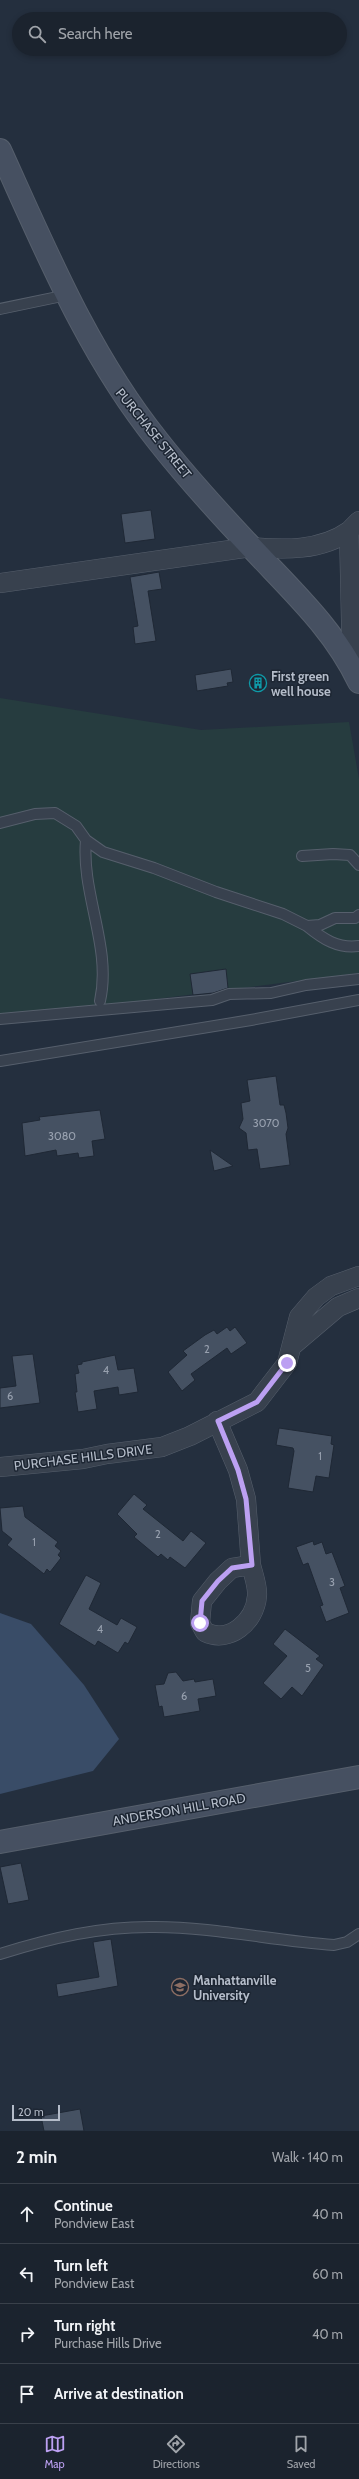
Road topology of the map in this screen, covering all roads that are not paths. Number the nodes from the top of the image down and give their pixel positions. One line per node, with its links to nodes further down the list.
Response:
1 (0, 150): 2 (main road, PURCHASE STREET)
2 (67, 296): 3 (lane); 5 (main road, PURCHASE STREET)
3 (0, 309)
4 (354, 526): 5 (street); 7 (street)
5 (251, 547): 6 (street); 8 (main road, PURCHASE STREET)
6 (0, 582)
7 (355, 611): 8 (street)
8 (357, 677)
9 (0, 822): 10 (lane)
10 (86, 840): 14 (lane); 18 (lane)
11 (302, 856): 12 (lane)
12 (359, 865)
13 (359, 915): 14 (lane)
14 (308, 926): 15 (lane)
15 (359, 946)
16 (359, 979): 19 (lane)
17 (359, 1000): 20 (lane)
18 (100, 1001)
19 (0, 1019)
20 (0, 1061)
21 (359, 1276): 22 (street, PURCHASE HILLS DRIVE)
22 (331, 1286): 23 (street); 24 (street, PURCHASE HILLS DRIVE)
23 (352, 1301): 24 (street)
24 (292, 1346): 25 (street, PURCHASE HILLS DRIVE)
25 (218, 1421): 26 (street, PURCHASE HILLS DRIVE); 27 (street)
26 (0, 1467)
27 (252, 1565)
28 (359, 1777): 29 (main road, ANDERSON HILL ROAD)
29 (0, 1842)
30 (359, 1934): 31 (lane)
31 (0, 1954)

